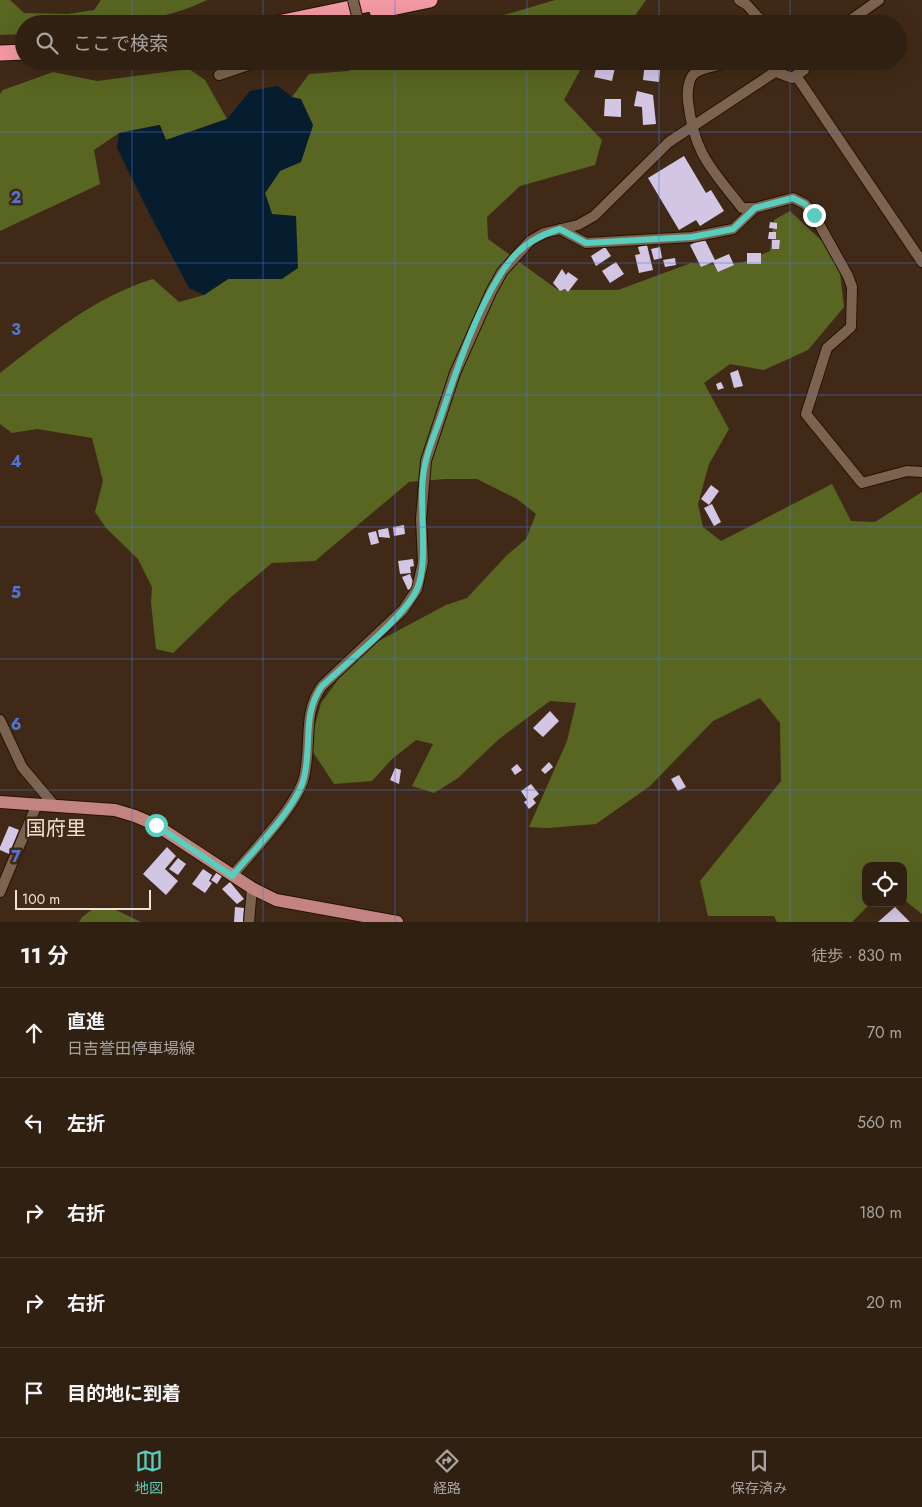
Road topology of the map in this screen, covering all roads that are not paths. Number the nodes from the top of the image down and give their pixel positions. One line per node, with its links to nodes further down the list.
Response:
1 (353, 0): 7 (street, bridge)
2 (390, 0): 6 (highway)
3 (430, 0): 8 (highway)
4 (739, 0): 9 (street)
5 (880, 0): 10 (street)
6 (317, 15)
7 (357, 15)
8 (359, 15)
9 (756, 15)
10 (858, 15)
11 (15, 53): 12 (highway)
12 (0, 54)
13 (234, 70): 18 (street)
14 (700, 70): 20 (street)
15 (771, 70): 20 (street)
16 (781, 70): 19 (street)
17 (804, 70): 19 (street)
18 (219, 75)
19 (797, 77): 23 (street)
20 (691, 128): 21 (street); 22 (street)
21 (755, 208): 22 (street); 24 (street)
22 (560, 229): 29 (street)
23 (922, 262)
24 (922, 472)
25 (0, 720): 28 (street)
26 (0, 802): 27 (main road)
27 (37, 804): 28 (main road); 31 (street)
28 (54, 805): 29 (main road)
29 (232, 876): 30 (main road)
30 (252, 888): 32 (main road); 33 (street)
31 (0, 892)
32 (372, 920): 34 (main road)
33 (249, 922)
34 (397, 922)

